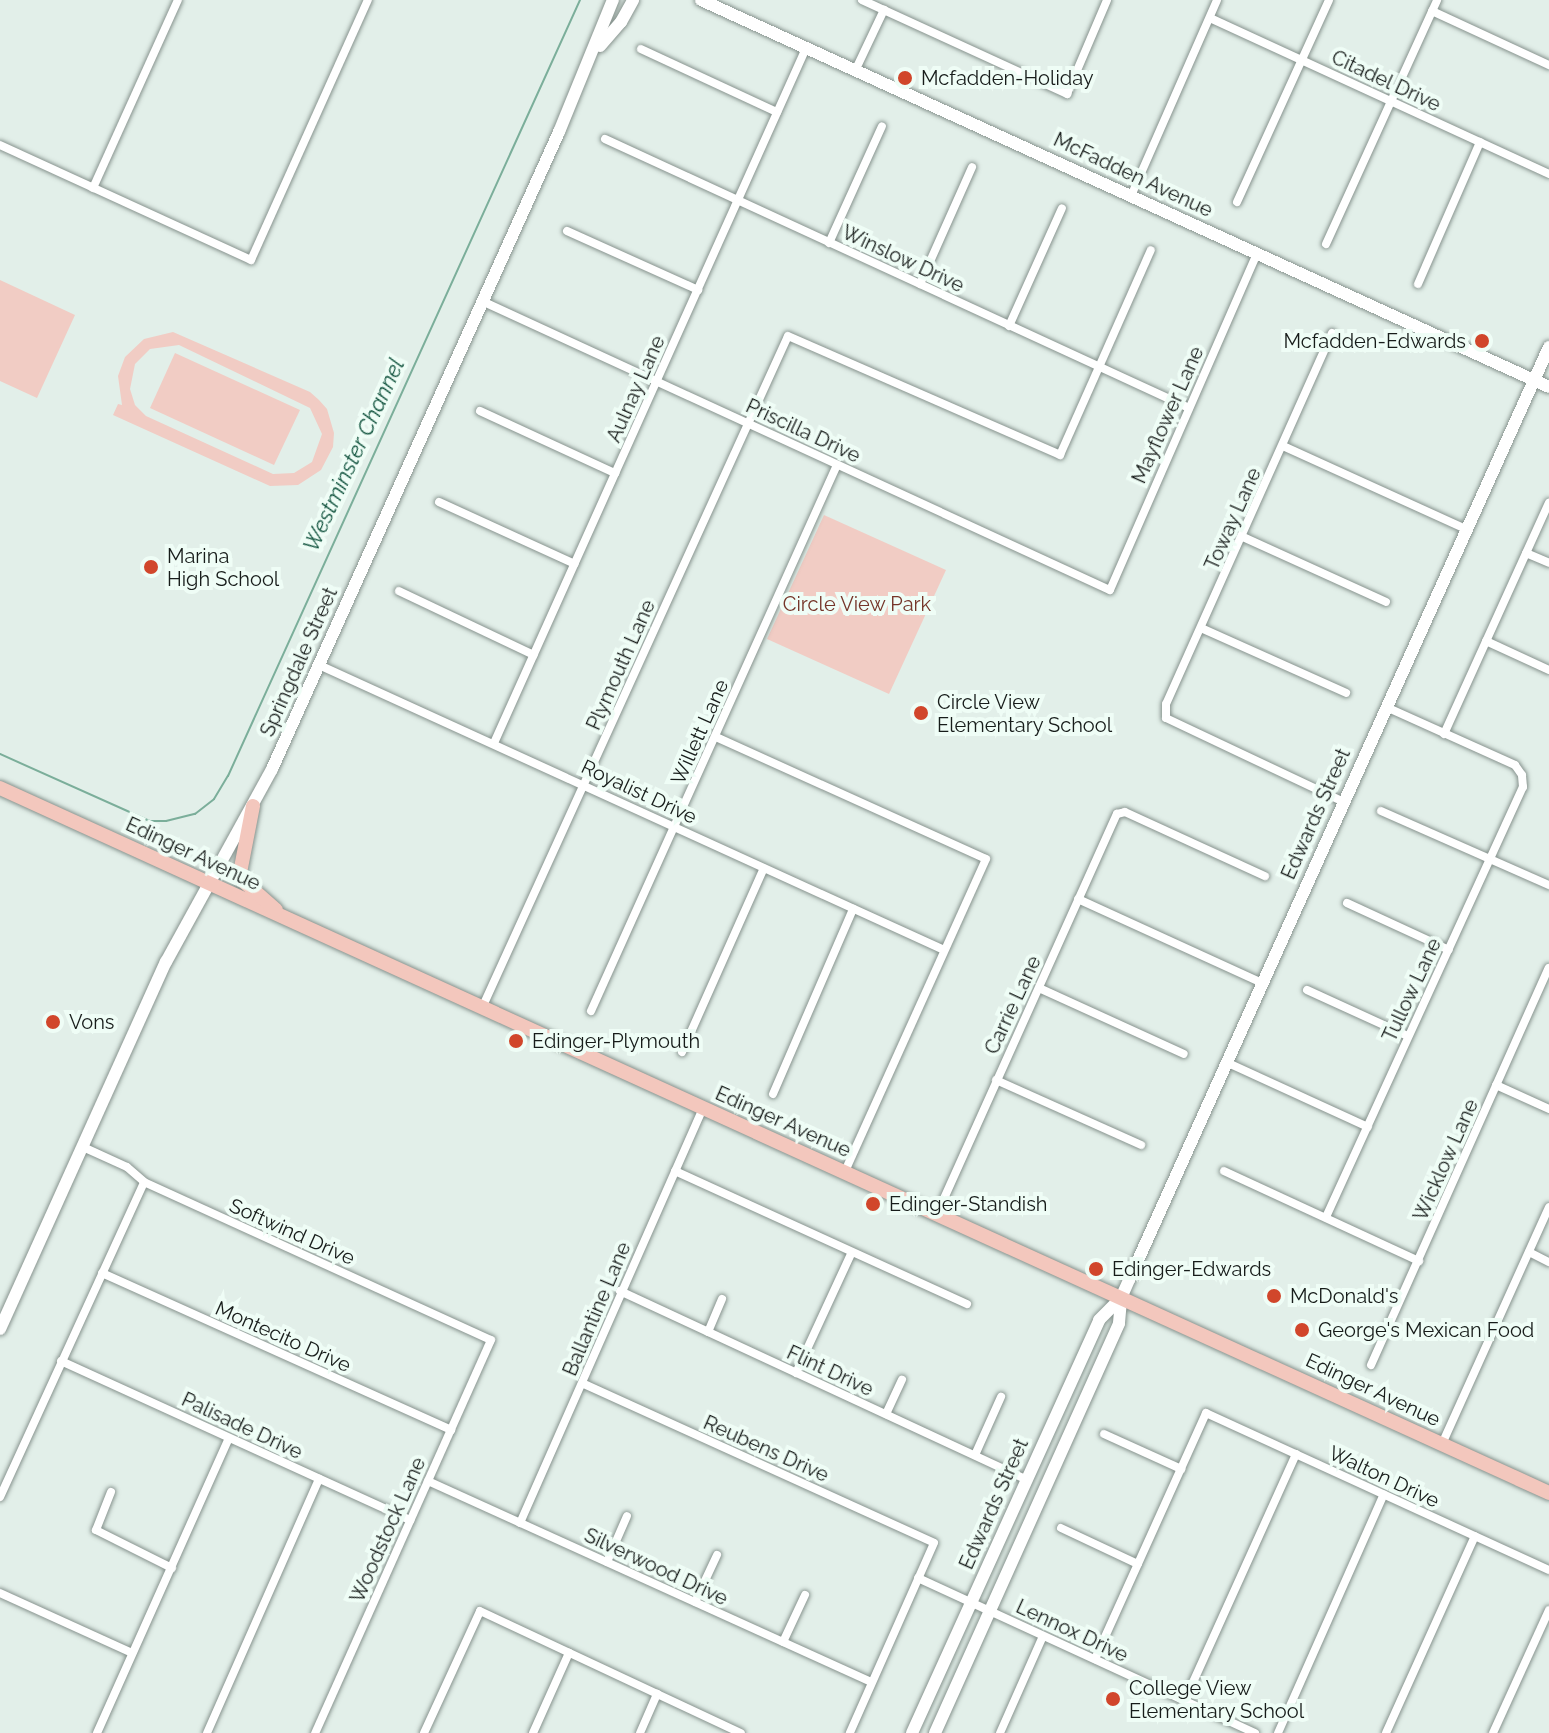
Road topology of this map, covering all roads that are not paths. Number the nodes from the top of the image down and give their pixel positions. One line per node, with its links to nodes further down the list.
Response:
1 (178, 0): 28 (street)
2 (368, 0): 28 (street)
3 (613, 0): 16 (main road, Springdale Street)
4 (633, 0): 16 (main road)
5 (701, 0): 14 (main road, McFadden Avenue)
6 (862, 0): 11 (street)
7 (1107, 0): 11 (street)
8 (1217, 0): 13 (street)
9 (1329, 0): 17 (street)
10 (1437, 0): 12 (street)
11 (884, 10): 19 (street)
12 (1432, 11): 18 (street); 20 (street)
13 (1210, 18): 17 (street, Citadel Drive); 29 (street)
14 (806, 48): 19 (main road, McFadden Avenue); 21 (street, Aulnay Lane)
15 (641, 49): 21 (street)
16 (592, 54): 41 (main road, Springdale Street)
17 (1302, 60): 20 (street, Citadel Drive); 31 (street)
18 (1549, 65)
19 (855, 71): 29 (main road, McFadden Avenue)
20 (1390, 101): 24 (street, Citadel Drive); 35 (street)
21 (777, 112): 30 (street, Aulnay Lane)
22 (882, 126): 34 (street)
23 (605, 139): 30 (street, Winslow Drive)
24 (1480, 142): 27 (street, Citadel Drive); 39 (street)
25 (0, 145): 28 (street)
26 (972, 167): 38 (street)
27 (1549, 174)
28 (93, 188)
29 (1131, 196): 37 (main road, McFadden Avenue)
30 (738, 200): 34 (street, Winslow Drive); 40 (street, Aulnay Lane)
31 (1237, 202)
32 (1062, 208): 42 (street)
33 (567, 231): 40 (street)
34 (829, 243): 38 (street, Winslow Drive)
35 (1326, 244)
36 (1151, 250): 45 (street)
37 (1257, 254): 46 (main road, McFadden Avenue); 49 (street, Mayflower Lane)
38 (920, 284): 42 (street, Winslow Drive)
39 (1418, 284)
40 (698, 290): 47 (street, Aulnay Lane)
41 (484, 302): 47 (street, Priscilla Drive); 68 (main road, Springdale Street)
42 (1009, 326): 45 (street, Winslow Drive)
43 (1332, 333): 52 (street, Toway Lane)
44 (1549, 347): 46 (main road, Edwards Street)
45 (1099, 367): 49 (street, Winslow Drive); 51 (street, Plymouth Lane)
46 (1534, 380): 48 (main road, McFadden Avenue); 57 (main road, Edwards Street)
47 (657, 382): 51 (street, Priscilla Drive); 54 (street, Aulnay Lane)
48 (1549, 387)
49 (1189, 408): 62 (street, Mayflower Lane)
50 (480, 411): 54 (street)
51 (748, 424): 53 (street, Priscilla Drive); 75 (street, Plymouth Lane)
52 (1283, 446): 57 (street); 58 (street, Toway Lane)
53 (837, 465): 62 (street, Priscilla Drive); 73 (street, Willett Lane)
54 (615, 473): 61 (street, Aulnay Lane)
55 (439, 502): 61 (street)
56 (1549, 503): 59 (street)
57 (1466, 529): 71 (main road, Edwards Street)
58 (1243, 537): 64 (street); 65 (street, Toway Lane)
59 (1526, 553): 60 (street); 66 (street)
60 (1549, 563)
61 (575, 564): 67 (street, Aulnay Lane)
62 (1110, 590)
63 (399, 591): 67 (street)
64 (1386, 602)
65 (1201, 628): 70 (street); 77 (street, Toway Lane)
66 (1486, 641): 69 (street); 72 (street)
67 (534, 655): 74 (street, Aulnay Lane)
68 (319, 665): 74 (street, Royalist Drive); 78 (main road, Springdale Street)
69 (1549, 670)
70 (1346, 693)
71 (1386, 707): 72 (street); 77 (main road, Edwards Street)
72 (1444, 734): 81 (street, Tullow Lane)
73 (716, 737): 80 (street, Willett Lane); 90 (street)
74 (494, 743): 75 (street, Royalist Drive)
75 (584, 785): 80 (street, Royalist Drive); 96 (street, Plymouth Lane)
76 (0, 788): 84 (main road, Edinger Avenue)
77 (1344, 802): 93 (main road, Edwards Street)
78 (253, 806): 84 (main road, Springdale Street); 89 (main road)
79 (1381, 811): 81 (street)
80 (675, 826): 82 (street, Royalist Drive); 97 (street, Willett Lane)
81 (1489, 861): 85 (street); 91 (street, Tullow Lane)
82 (764, 868): 88 (street, Royalist Drive); 99 (street)
83 (1265, 876): 86 (street, Carrie Lane)
84 (207, 883): 89 (main road, Edinger Avenue); 109 (main road, Springdale Street)
85 (1549, 885)
86 (1078, 899): 93 (street); 94 (street, Carrie Lane)
87 (1347, 903): 91 (street)
88 (853, 909): 90 (street, Royalist Drive); 104 (street)
89 (282, 916): 96 (main road, Edinger Avenue)
90 (944, 950): 112 (street)
91 (1449, 950): 98 (street, Tullow Lane)
92 (1549, 968): 103 (street, Wicklow Lane)
93 (1262, 983): 101 (main road, Edwards Street)
94 (1039, 988): 100 (street); 102 (street, Carrie Lane)
95 (1307, 990): 98 (street)
96 (482, 1008): 105 (main road, Edinger Avenue)
97 (591, 1011)
98 (1408, 1036): 107 (street, Tullow Lane)
99 (682, 1052)
100 (1184, 1054)
101 (1226, 1062): 107 (street); 123 (main road, Edwards Street)
102 (996, 1080): 108 (street); 115 (street, Carrie Lane)
103 (1496, 1085): 106 (street); 119 (street, Wicklow Lane)
104 (773, 1094)
105 (703, 1108): 110 (street, Ballantine Lane); 112 (main road, Edinger Avenue)
106 (1549, 1109)
107 (1368, 1127): 116 (street, Tullow Lane)
108 (1141, 1145)
109 (83, 1147): 113 (street, Softwind Drive); 126 (main road, Springdale Street)
110 (675, 1171): 117 (street); 122 (street, Ballantine Lane)
111 (1224, 1171): 116 (street)
112 (845, 1172): 115 (main road, Edinger Avenue)
113 (144, 1182): 121 (street); 128 (street, Softwind Drive)
114 (1549, 1207): 118 (street)
115 (937, 1214): 123 (main road, Edinger Avenue)
116 (1326, 1217): 119 (street)
117 (852, 1252): 125 (street); 131 (street)
118 (1529, 1252): 120 (street); 139 (street)
119 (1419, 1261): 130 (street, Wicklow Lane)
120 (1549, 1262)
121 (102, 1273): 129 (street); 136 (street, Montecito Drive)
122 (620, 1291): 127 (street, Flint Drive); 133 (street, Ballantine Lane)
123 (1121, 1298): 139 (main road, Edinger Avenue); 144 (main road, Edwards Street); 166 (main road, Edwards Street)
124 (722, 1299): 127 (street)
125 (967, 1304)
126 (0, 1329)
127 (708, 1332): 131 (street, Flint Drive)
128 (491, 1340): 136 (street, Woodstock Lane)
129 (61, 1361): 138 (street, Palisade Drive); 149 (street)
130 (1371, 1365)
131 (796, 1373): 135 (street, Flint Drive)
132 (902, 1379): 135 (street)
133 (584, 1384): 152 (street, Ballantine Lane); 160 (street, Reubens Drive)
134 (1001, 1397): 141 (street)
135 (886, 1414): 141 (street, Flint Drive)
136 (451, 1430): 145 (street, Woodstock Lane)
137 (1104, 1434): 142 (street)
138 (229, 1438): 143 (street, Palisade Drive); 158 (street)
139 (1442, 1444): 147 (main road, Edinger Avenue)
140 (1296, 1454): 142 (street, Walton Drive); 148 (street, Walton Drive); 174 (street)
141 (975, 1455): 144 (street, Flint Drive)
142 (1181, 1469): 157 (street)
143 (319, 1479): 151 (street, Palisade Drive); 176 (street)
144 (1028, 1480): 164 (main road, Edwards Street)
145 (428, 1481): 151 (street, Woodstock Lane); 152 (street, Silverwood Drive)
146 (111, 1492): 158 (street)
147 (1549, 1493)
148 (1384, 1494): 154 (street, Walton Drive); 187 (street)
149 (0, 1497)
150 (627, 1516): 156 (street)
151 (410, 1520): 177 (street, Woodstock Lane)
152 (520, 1523): 156 (street, Silverwood Drive)
153 (1061, 1528): 157 (street)
154 (1475, 1536): 159 (street, Walton Drive); 188 (street)
155 (717, 1555): 163 (street)
156 (607, 1562): 163 (street, Silverwood Drive)
157 (1138, 1564): 171 (street)
158 (172, 1568): 169 (street)
159 (1549, 1570)
160 (918, 1578): 164 (street, Lennox Drive); 172 (street)
161 (0, 1593): 169 (street)
162 (805, 1595): 168 (street)
163 (695, 1602): 168 (street, Silverwood Drive)
164 (971, 1603): 166 (street, Lennox Drive); 183 (main road, Edwards Street)
165 (1549, 1610): 189 (street)
166 (990, 1611): 167 (street, Lennox Drive); 184 (main road, Edwards Street)
167 (1043, 1636): 171 (street, Lennox Drive); 185 (street)
168 (783, 1642): 172 (street, Silverwood Drive)
169 (132, 1653): 175 (street)
170 (569, 1653): 173 (street); 178 (street); 179 (street)
171 (1095, 1659): 174 (street, Lennox Drive)
172 (871, 1682): 182 (street)
173 (657, 1694): 180 (street); 181 (street)
174 (1185, 1700): 186 (street, Lennox Drive)
175 (97, 1733)
176 (207, 1733)
177 (315, 1733)
178 (424, 1733)
179 (533, 1733)
180 (640, 1733)
181 (741, 1733)
182 (850, 1733)
183 (912, 1733)
184 (935, 1733)
185 (1000, 1733)
186 (1255, 1733)
187 (1278, 1733)
188 (1386, 1733)
189 (1493, 1733)

